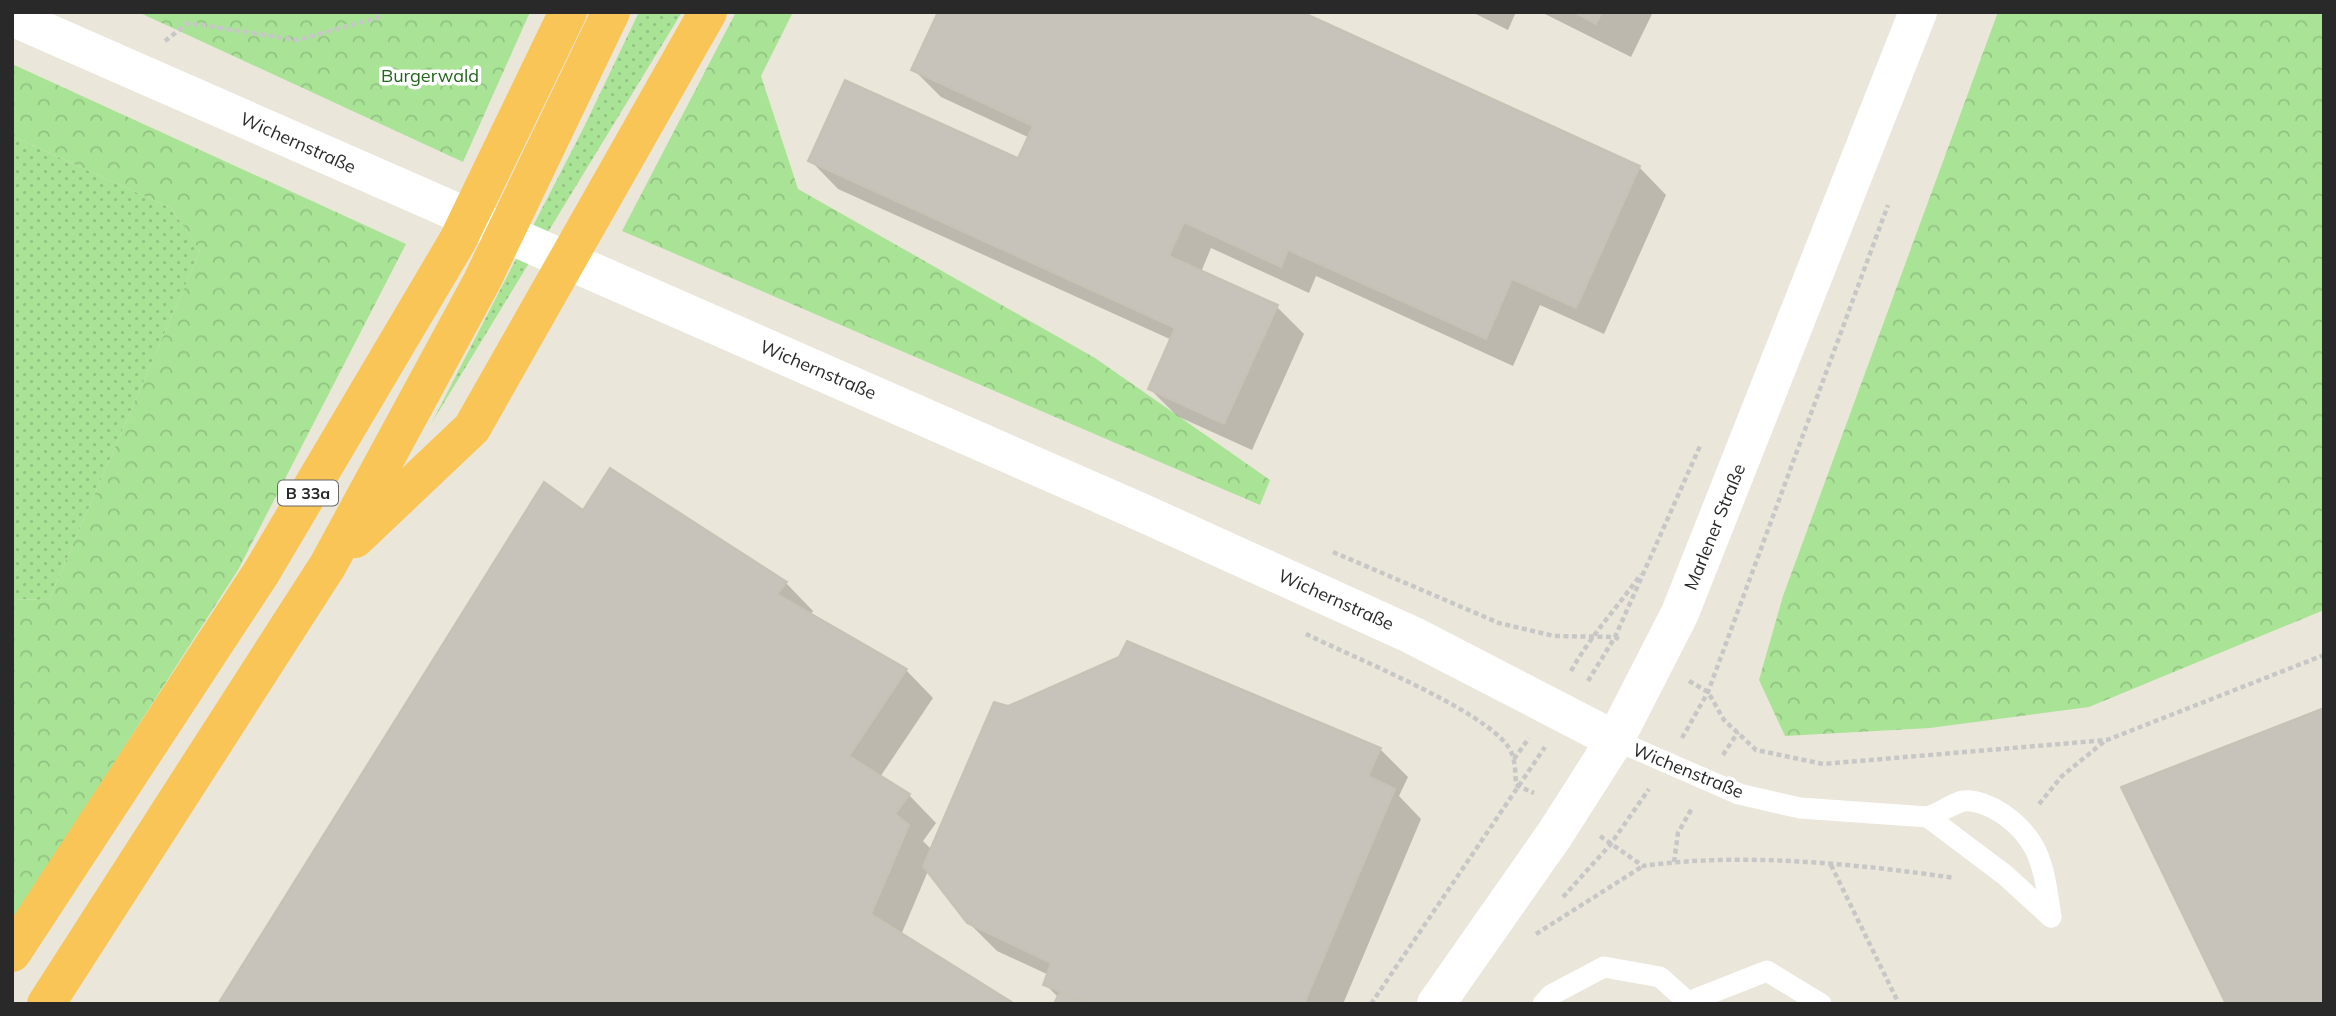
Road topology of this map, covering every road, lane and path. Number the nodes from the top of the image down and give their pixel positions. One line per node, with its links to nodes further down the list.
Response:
1 (382, 12): 7 (path)
2 (568, 12): 26 (highway, B 33a)
3 (611, 12): 10 (highway, B 33a)
4 (708, 12): 10 (highway)
5 (1918, 12): 18 (street, Marlener Straße)
6 (12, 17): 7 (street, Wichernstraße)
7 (130, 69): 17 (street, Wichernstraße)
8 (1893, 191): 16 (path)
9 (1326, 549): 13 (path)
10 (328, 565): 28 (highway, B 33a)
11 (1648, 565): 13 (path)
12 (1304, 633): 19 (path)
13 (1590, 636): 14 (path); 17 (path)
14 (1615, 637)
15 (2324, 655): 16 (path)
16 (1708, 692): 20 (path)
17 (1550, 708): 18 (street, Wichernstraße); 19 (path)
18 (1615, 740): 20 (lane, Wichenstraße); 30 (street, Marlener Straße)
19 (1514, 759): 29 (path)
20 (1667, 764): 21 (lane, Wichenstraße); 22 (path)
21 (1928, 817): 21 (lane)
22 (1610, 845): 23 (path); 24 (path)
23 (1643, 866): 25 (path); 33 (path)
24 (1562, 898)
25 (1546, 917)
26 (12, 953)
27 (1689, 1003): 31 (lane); 32 (lane)
28 (46, 1004)
29 (1371, 1004)
30 (1436, 1004)
31 (1543, 1004)
32 (1821, 1004)
33 (1899, 1004)

